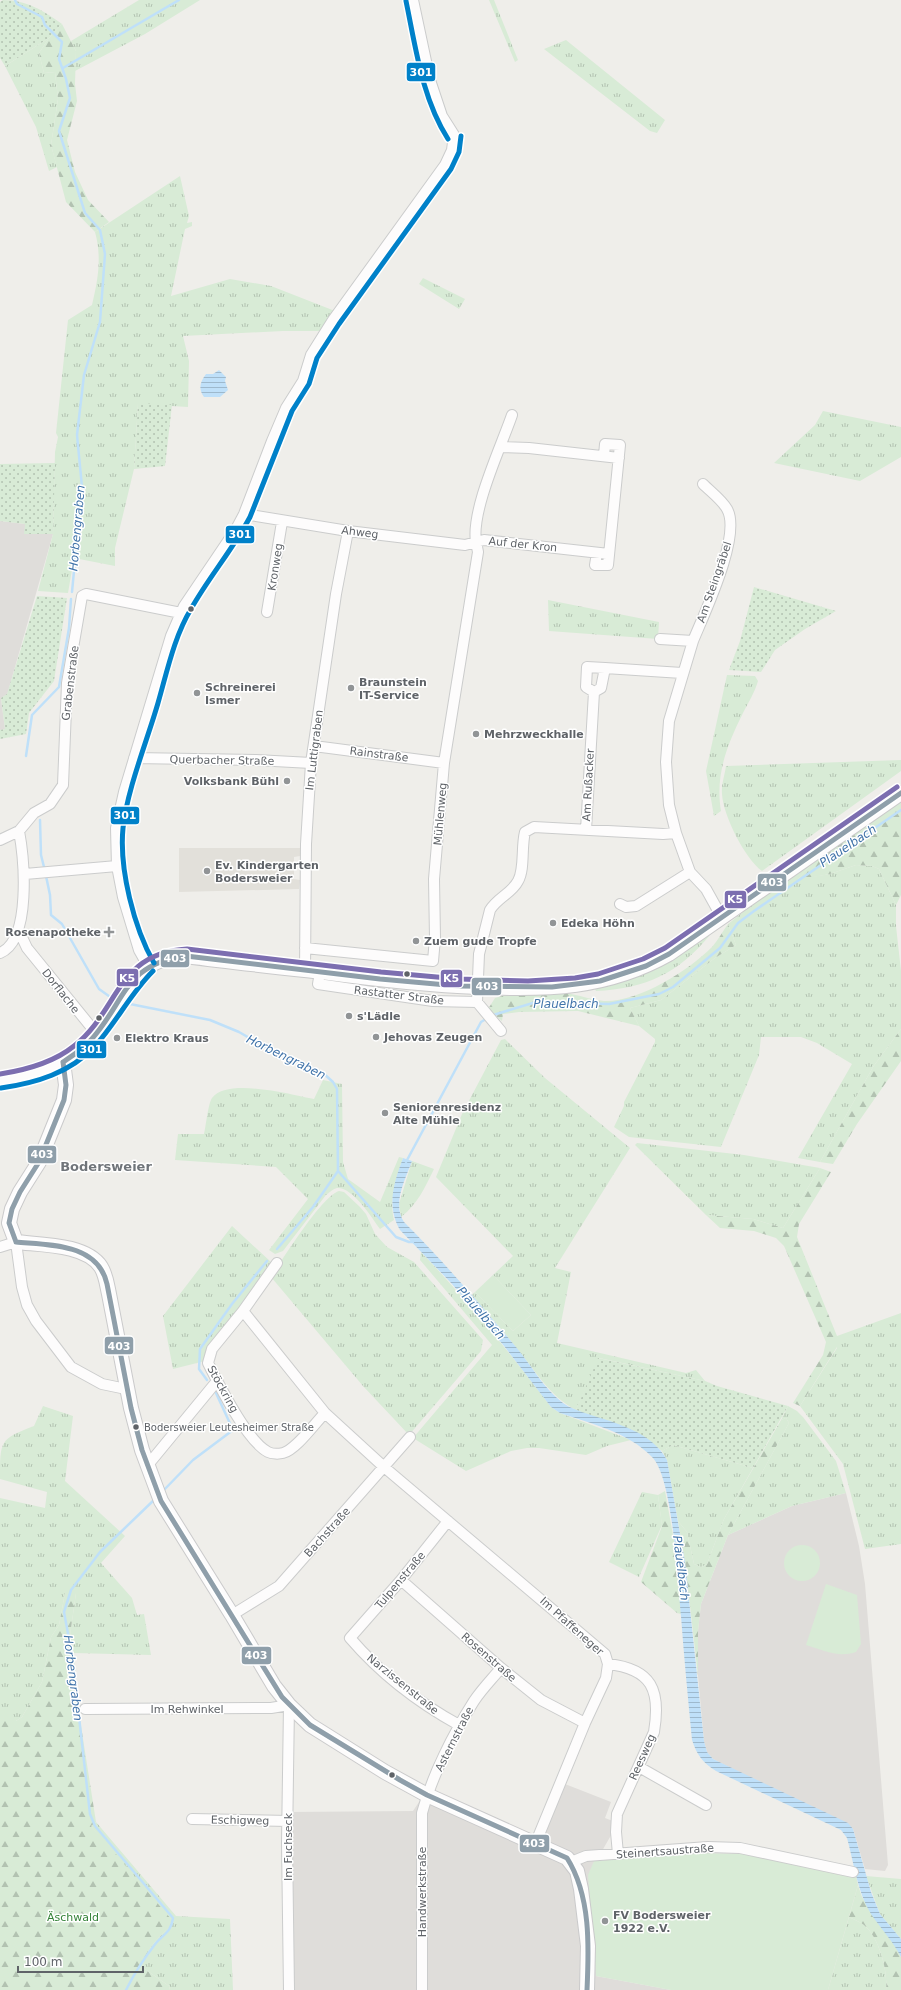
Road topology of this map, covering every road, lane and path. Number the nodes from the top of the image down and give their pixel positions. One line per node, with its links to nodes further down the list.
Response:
1 (413, 0): 5 (street)
2 (512, 415): 3 (street, Auf der Kron)
3 (500, 447): 8 (street, Auf der Kron); 8 (street, Auf der Kron)
4 (704, 484): 12 (street, Am Steingräbel)
5 (244, 514): 6 (street, Ahweg); 10 (street)
6 (282, 522): 7 (street, Ahweg); 9 (street, Kronweg)
7 (348, 531): 8 (street, Ahweg); 16 (street, Im Luttigraben)
8 (476, 542): 18 (street, Mühlenweg)
9 (267, 612)
10 (181, 613): 17 (street); 21 (street, Grabenstraße)
11 (660, 639): 12 (street)
12 (693, 641): 14 (street, Am Steingräbel)
13 (604, 668): 14 (street); 15 (street, Am Rußacker); 15 (street, Am Rußacker)
14 (682, 673): 23 (street, Am Steingräbel)
15 (594, 692): 22 (street, Am Rußacker)
16 (314, 746): 18 (street, Rainstraße); 19 (street, Im Luttigraben)
17 (134, 758): 19 (street, Querbacher Straße); 25 (street)
18 (444, 762): 32 (street, Mühlenweg)
19 (311, 763): 32 (street, Im Luttigraben)
20 (901, 793): 29 (street, Rastatter Straße)
21 (19, 830): 24 (street, Grabenstraße); 27 (street)
22 (586, 830): 23 (street, Am Rußacker); 37 (street, Am Rußacker)
23 (676, 833): 26 (street, Am Steingräbel)
24 (0, 840)
25 (117, 866): 27 (street); 34 (street)
26 (690, 872): 28 (street); 29 (street, Am Steingräbel)
27 (25, 874): 30 (street)
28 (620, 904)
29 (721, 916): 37 (street, Rastatter Straße)
30 (19, 931): 31 (street, Dorflache); 33 (street)
31 (27, 948): 33 (street); 40 (street, Dorflache)
32 (305, 948): 35 (street, Im Luttigraben)
33 (3, 952)
34 (148, 966): 35 (street, Rastatter Straße); 40 (street, Rastatter Straße)
35 (305, 970): 36 (street, Rastatter Straße)
36 (320, 972): 37 (street, Rastatter Straße); 38 (street, Rastatter Straße)
37 (477, 987): 38 (street)
38 (480, 1006): 39 (street)
39 (501, 1031)
40 (96, 1033): 41 (street, Rastatter Straße)
41 (63, 1062): 42 (street, Rastatter Straße); 43 (street)
42 (0, 1081)
43 (16, 1242): 44 (street); 48 (street); 48 (street)
44 (0, 1247)
45 (277, 1263): 46 (street, Stöckring)
46 (243, 1312): 47 (street, Stöckring); 49 (street)
47 (217, 1381): 49 (street, Stöckring); 51 (street)
48 (126, 1389): 51 (street)
49 (325, 1413): 52 (street)
50 (410, 1437): 52 (street, Bachstraße)
51 (147, 1466): 55 (street)
52 (384, 1467): 53 (street, Im Pfaffeneger); 55 (street, Bachstraße)
53 (448, 1521): 54 (street, Tulpenstraße); 57 (street, Im Pfaffeneger)
54 (401, 1580): 56 (street, Tulpenstraße); 58 (street, Rosenstraße)
55 (232, 1615): 59 (street)
56 (350, 1638): 62 (street, Narzissenstraße)
57 (608, 1664): 61 (street, Im Pfaffeneger); 63 (street, Reesweg)
58 (501, 1668): 61 (street, Rosenstraße); 62 (street, Asternstraße)
59 (289, 1705): 60 (street, Im Rehwinkel); 64 (street); 67 (street, Im Fuchseck)
60 (85, 1709)
61 (585, 1723): 68 (street, Im Pfaffeneger)
62 (459, 1726): 64 (street, Asternstraße)
63 (639, 1767): 65 (street); 69 (street, Reesweg)
64 (427, 1795): 68 (street); 73 (street, Handwerkstraße)
65 (706, 1805)
66 (192, 1819): 67 (street, Eschigweg)
67 (288, 1821): 72 (street, Im Fuchseck)
68 (536, 1842): 70 (street)
69 (618, 1854): 70 (street, Steinertsaustraße); 71 (street, Steinertsaustraße)
70 (571, 1862): 74 (street)
71 (853, 1872)
72 (289, 1990)
73 (422, 1990)
74 (587, 1990)

